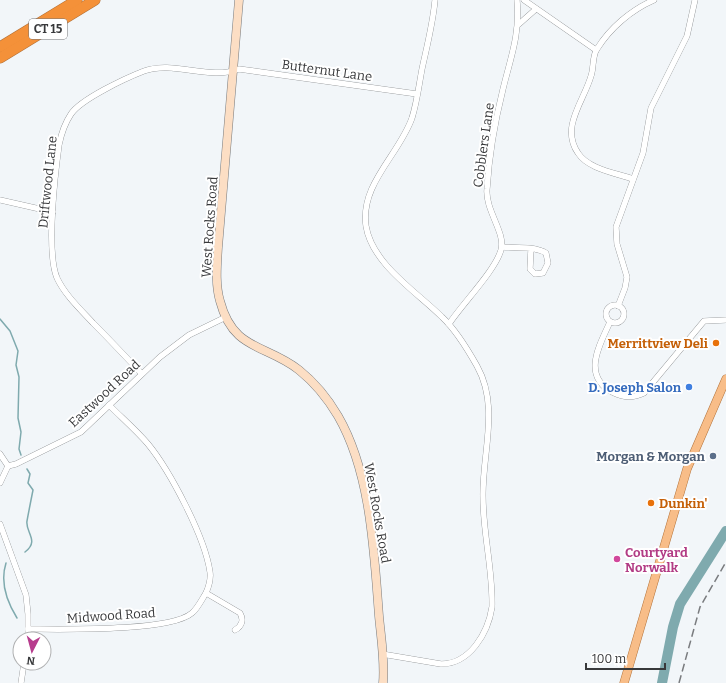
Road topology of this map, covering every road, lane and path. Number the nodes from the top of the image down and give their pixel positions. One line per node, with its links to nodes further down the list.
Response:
1 (77, 0): 12 (highway, CT 15)
2 (95, 0): 14 (highway, CT 15)
3 (239, 0): 15 (main road, West Rocks Road)
4 (435, 0): 16 (street)
5 (517, 0): 11 (street, Cobblers Lane)
6 (524, 0): 10 (street)
7 (654, 0): 13 (street)
8 (687, 0): 9 (street)
9 (695, 1): 17 (street)
10 (536, 9): 11 (street); 13 (street)
11 (519, 24): 20 (street, Cobblers Lane)
12 (0, 47)
13 (596, 50): 17 (street)
14 (0, 58)
15 (234, 71): 16 (street, Butternut Lane); 19 (street, Driftwood Lane); 23 (main road, West Rocks Road)
16 (417, 94): 26 (street)
17 (633, 179): 22 (street)
18 (0, 200): 19 (street)
19 (53, 212): 27 (street, Driftwood Lane)
20 (502, 247): 21 (street); 26 (street)
21 (531, 249): 21 (street)
22 (619, 306): 25 (street); 25 (street)
23 (226, 317): 27 (street, Eastwood Road); 37 (main road, West Rocks Road)
24 (726, 320): 25 (street)
25 (610, 322)
26 (449, 324): 37 (street)
27 (141, 373): 29 (street, Eastwood Road)
28 (726, 379): 41 (main road)
29 (109, 405): 31 (street, Eastwood Road); 34 (street)
30 (0, 454): 31 (street)
31 (8, 466): 32 (street)
32 (0, 483)
33 (0, 524): 35 (street)
34 (206, 593): 35 (street, Midwood Road); 36 (street)
35 (28, 629)
36 (235, 630)
37 (382, 654): 40 (main road, West Rocks Road)
38 (23, 671): 39 (street)
39 (22, 683)
40 (383, 683)
41 (624, 683)

